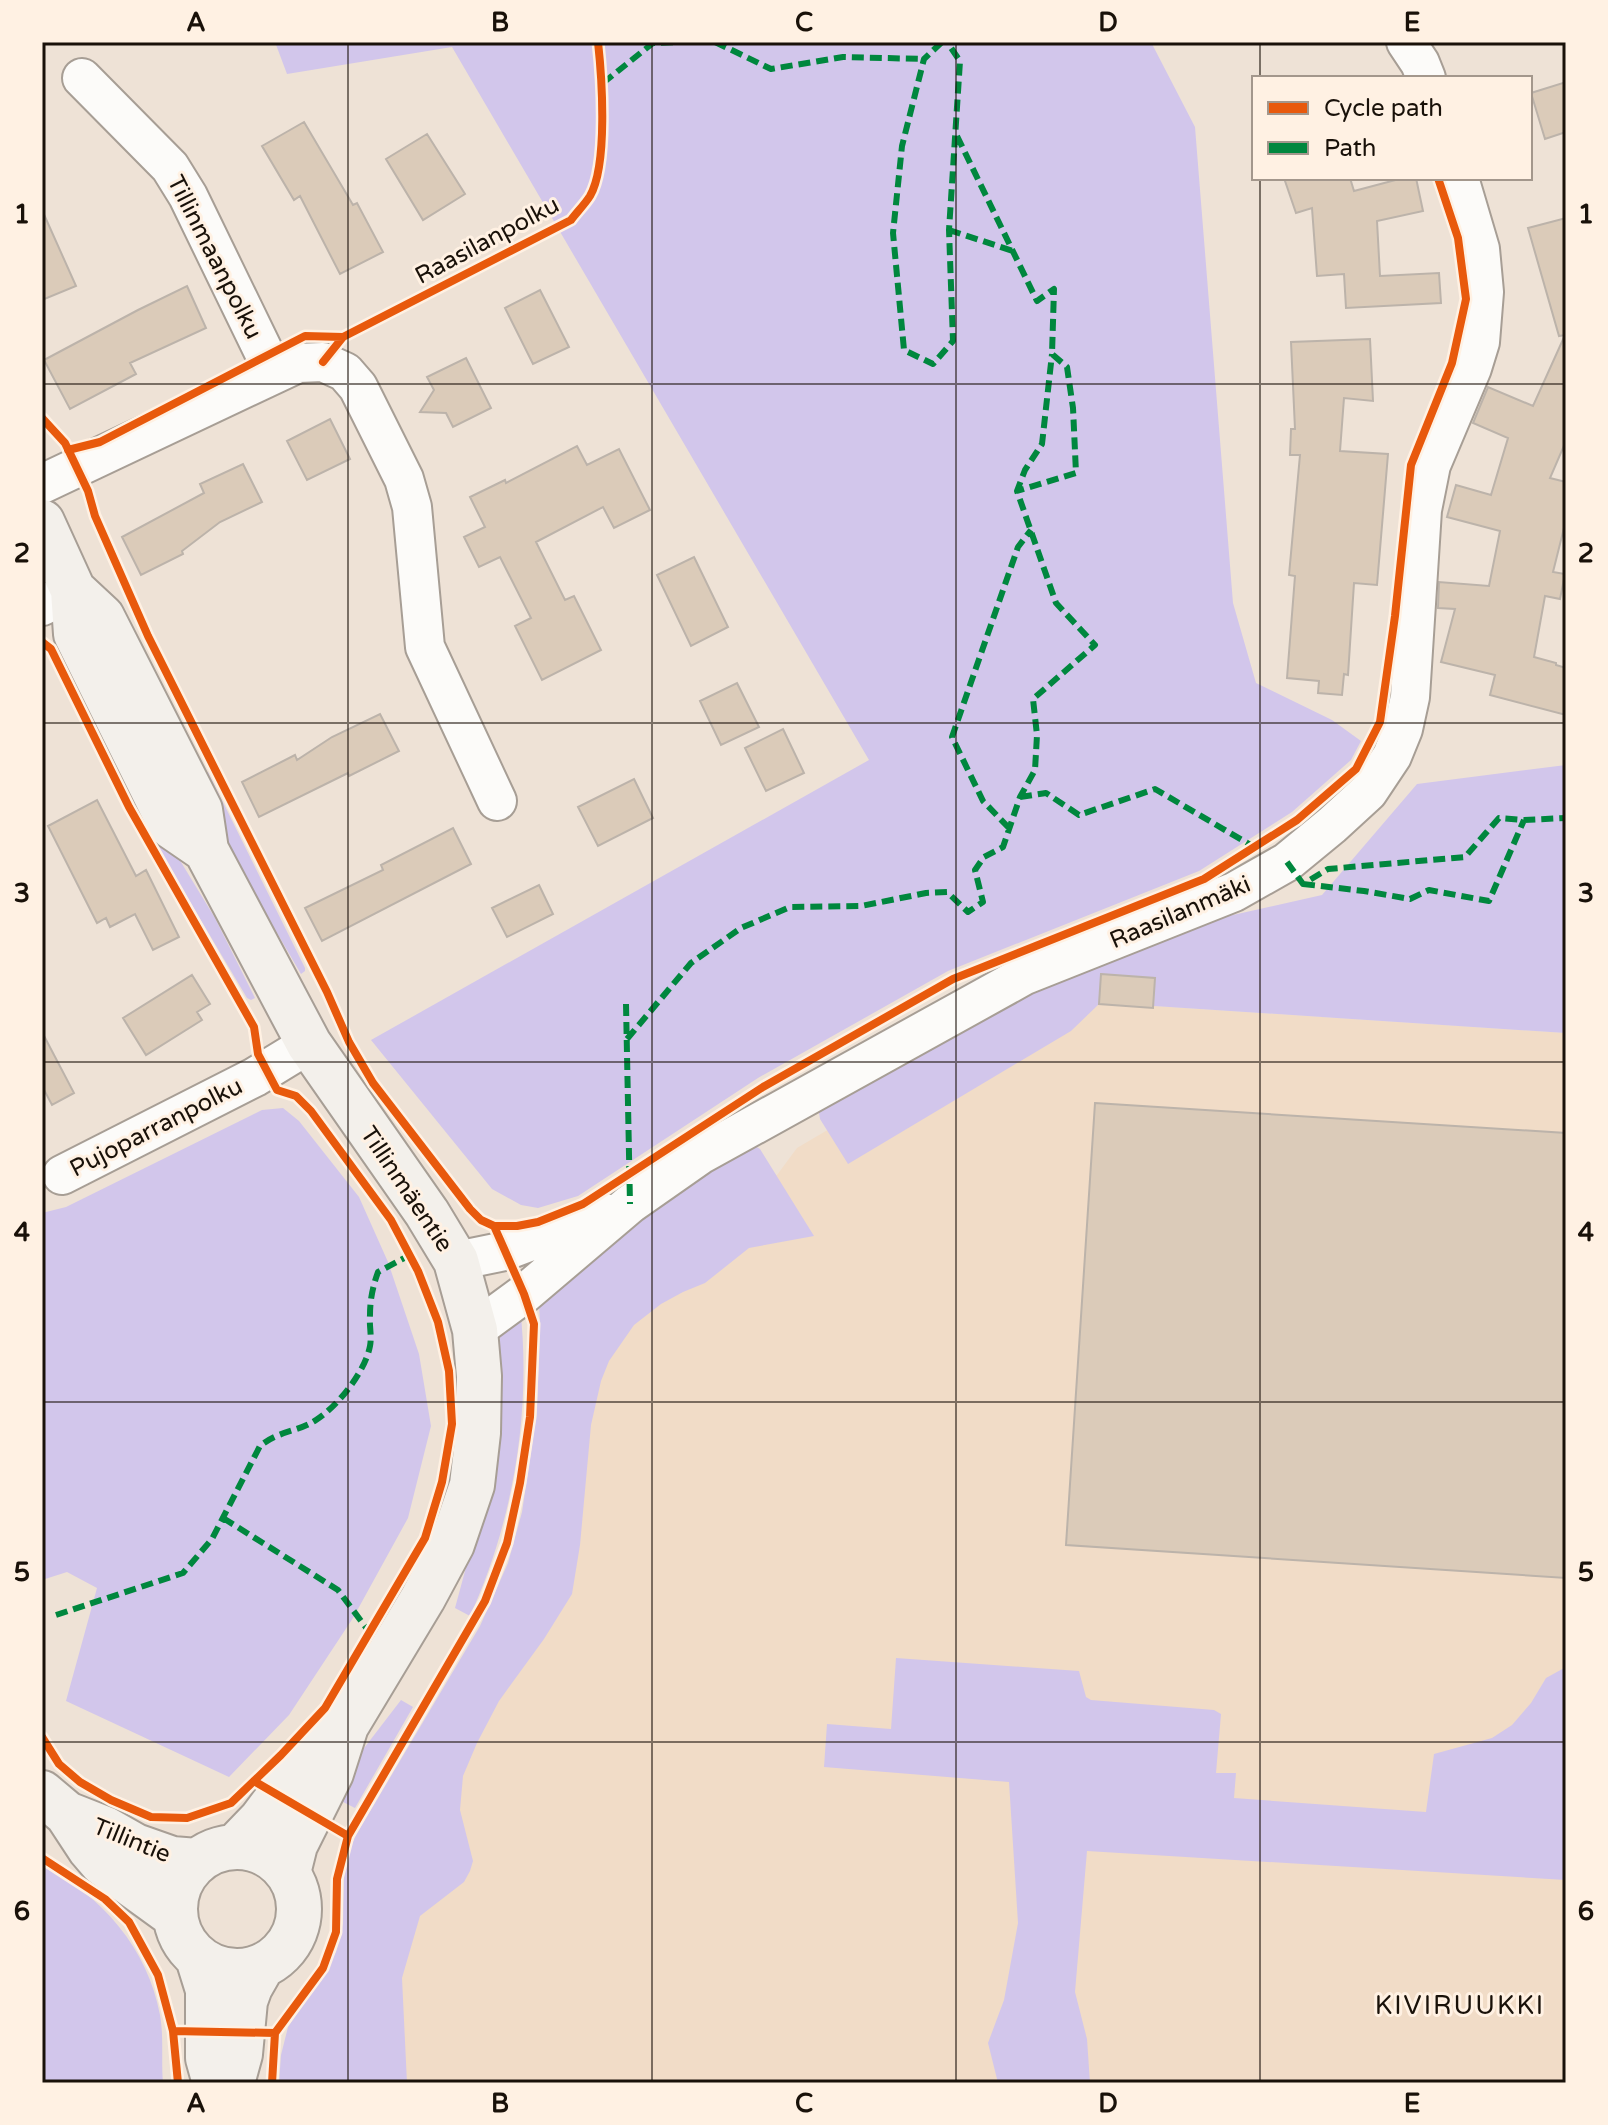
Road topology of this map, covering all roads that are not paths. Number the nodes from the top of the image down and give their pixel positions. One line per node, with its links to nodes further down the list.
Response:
1 (1406, 42): 2 (street)
2 (1425, 76)
3 (82, 78): 5 (street, Tillinmaanpolku)
4 (1460, 180): 12 (street, Raasilanmäki)
5 (274, 373): 6 (street); 9 (street)
6 (42, 484)
7 (42, 522): 8 (street, Tillinmäentie)
8 (58, 598): 10 (street, Tillinmäentie)
9 (497, 801)
10 (309, 1044): 11 (street, Pujoparranpolku); 13 (street, Tillinmäentie)
11 (62, 1175)
12 (630, 1204): 13 (street, Raasilanmäki); 14 (street, Raasilanmäki)
13 (456, 1261): 14 (street, Tillinmäentie)
14 (475, 1330): 15 (street, Tillinmäentie)
15 (346, 1726): 17 (street, Tillinmäentie); 18 (street, Tillinmäentie)
16 (55, 1804): 17 (street, Tillintie); 19 (street, Tillintie)
17 (216, 1854): 18 (street); 19 (street)
18 (288, 1873): 21 (street)
19 (175, 1916): 20 (street)
20 (198, 1958): 21 (street); 22 (street)
21 (262, 1966): 23 (street)
22 (215, 2083)
23 (232, 2083)

